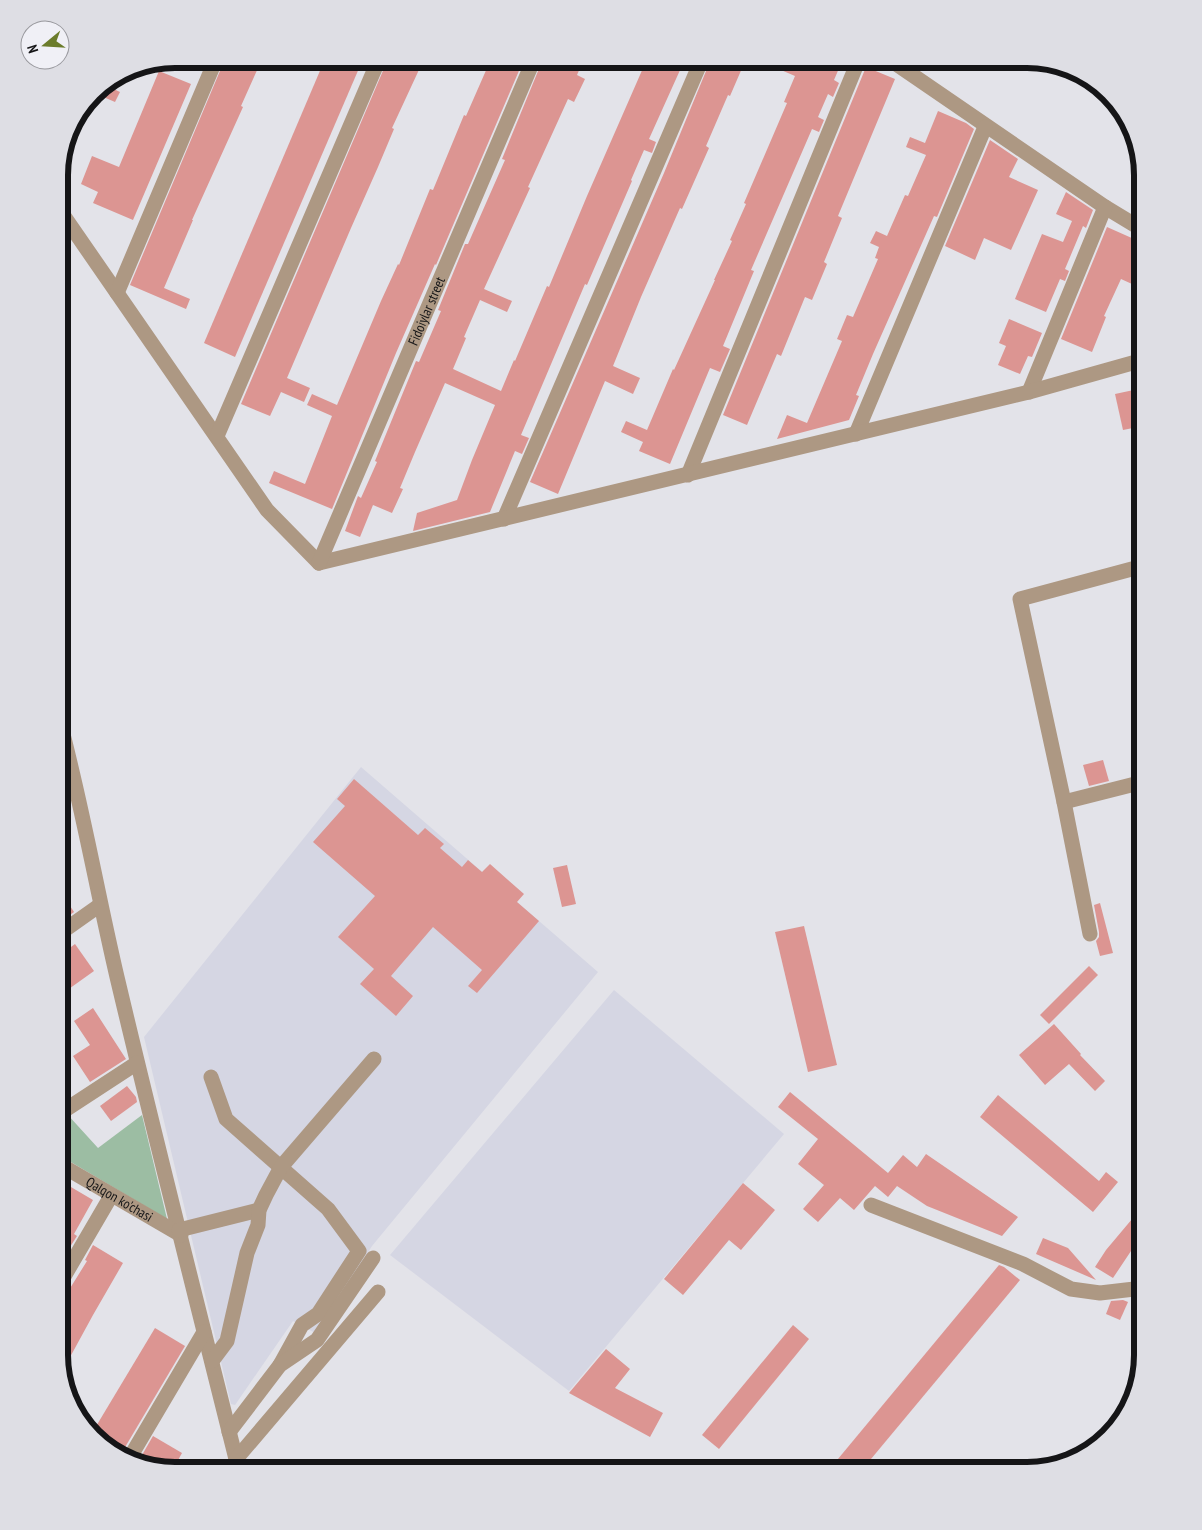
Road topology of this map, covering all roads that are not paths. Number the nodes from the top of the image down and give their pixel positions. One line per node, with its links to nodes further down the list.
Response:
1 (212, 68): 11 (street)
2 (375, 68): 15 (street)
3 (530, 68): 18 (street, Fidoiylar street)
4 (698, 68): 17 (street)
5 (855, 68): 16 (street)
6 (901, 68): 7 (street)
7 (986, 126): 8 (street); 14 (street)
8 (1105, 207): 10 (street); 13 (street)
9 (68, 225): 11 (street)
10 (1134, 225)
11 (117, 293): 15 (street)
12 (1134, 363): 13 (street)
13 (1030, 392): 14 (street)
14 (856, 434): 16 (street)
15 (217, 436): 18 (street)
16 (688, 475): 17 (street)
17 (504, 519): 18 (street)
18 (318, 563)
19 (1134, 568): 22 (street)
20 (68, 773): 23 (street)
21 (1134, 784): 22 (street)
22 (1064, 802): 25 (street)
23 (100, 905): 24 (street); 27 (street)
24 (68, 928)
25 (1090, 934)
26 (374, 1059): 30 (street)
27 (137, 1063): 29 (street); 35 (street)
28 (211, 1076): 30 (street)
29 (68, 1108)
30 (281, 1167): 34 (street); 42 (street)
31 (68, 1170): 32 (street, Qalqon ko'chasi)
32 (111, 1196): 35 (street, Qalqon ko'chasi); 37 (street)
33 (871, 1206): 38 (street)
34 (259, 1210): 35 (street); 41 (street)
35 (180, 1233): 40 (street)
36 (373, 1258): 42 (street)
37 (68, 1270)
38 (1134, 1289)
39 (378, 1292): 46 (street)
40 (204, 1332): 41 (street); 44 (street)
41 (212, 1361): 43 (street)
42 (280, 1365): 43 (street)
43 (229, 1432): 45 (street)
44 (132, 1454)
45 (236, 1462)
46 (239, 1462)

